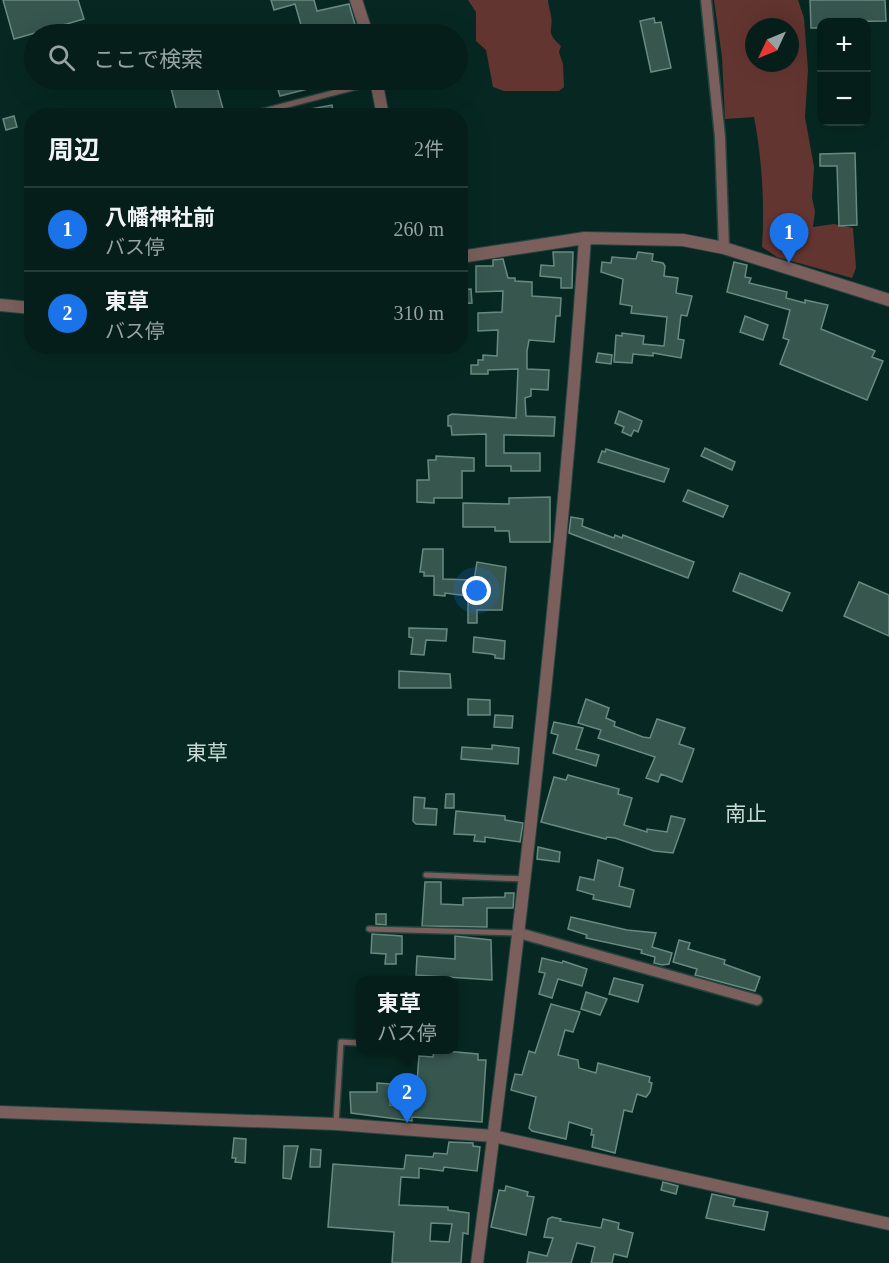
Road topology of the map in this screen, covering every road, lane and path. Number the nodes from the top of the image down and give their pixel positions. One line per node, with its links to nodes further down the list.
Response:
1 (356, 0): 3 (street)
2 (706, 0): 9 (street)
3 (363, 24)
4 (342, 90): 6 (lane)
5 (378, 90): 7 (street)
6 (275, 108)
7 (381, 108)
8 (585, 238): 9 (street); 10 (street); 15 (street)
9 (724, 248): 11 (street)
10 (468, 256)
11 (889, 300)
12 (0, 305): 13 (street)
13 (24, 307)
14 (426, 875): 15 (lane)
15 (525, 879): 17 (street)
16 (369, 929): 17 (lane)
17 (519, 933): 18 (street); 22 (street)
18 (757, 1000)
19 (356, 1044): 21 (lane)
20 (0, 1112): 21 (street)
21 (336, 1124): 22 (street)
22 (493, 1136): 23 (street); 24 (street)
23 (889, 1224)
24 (477, 1263)

